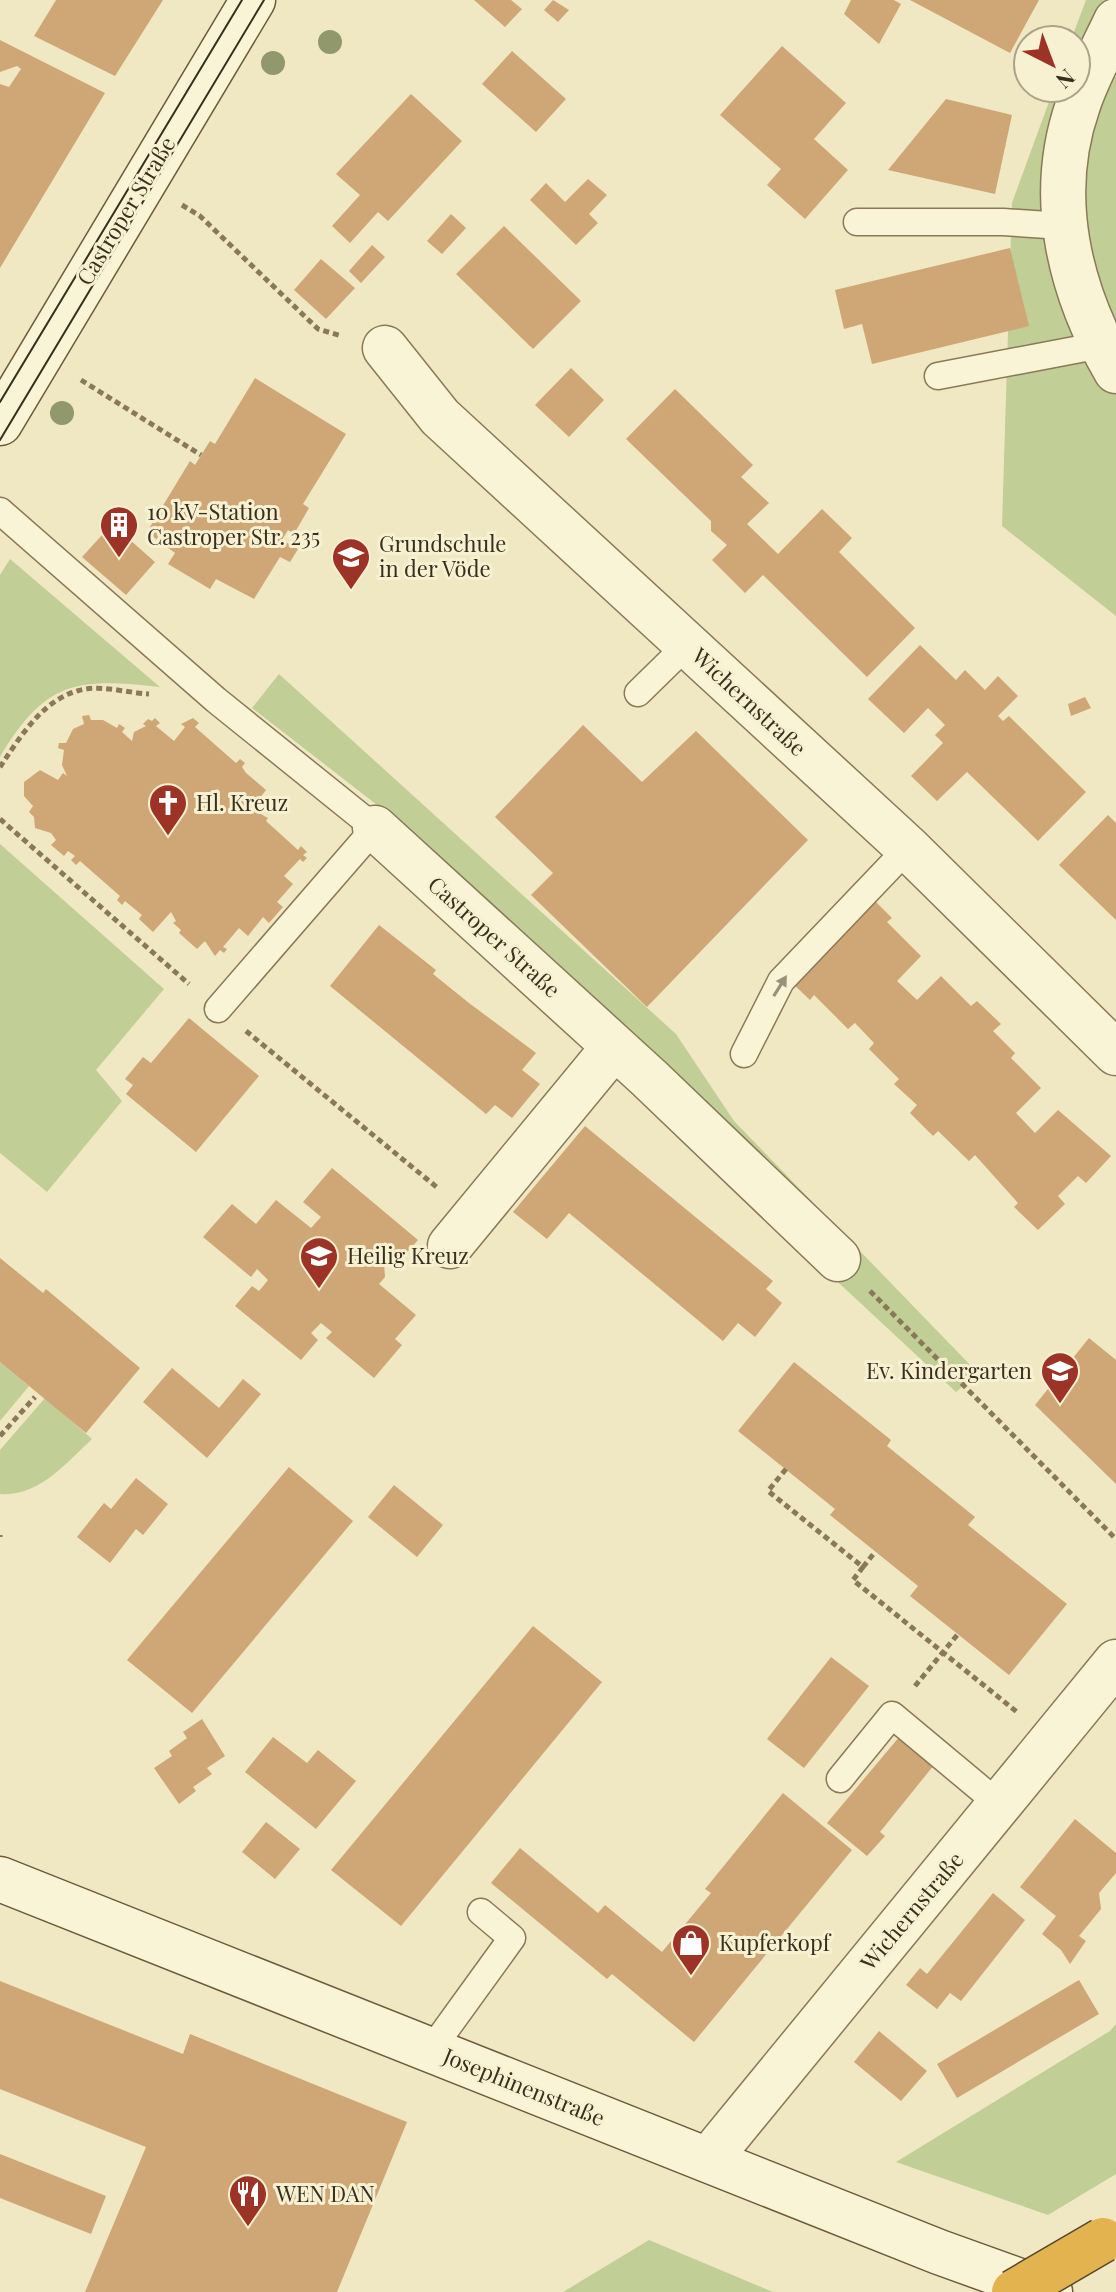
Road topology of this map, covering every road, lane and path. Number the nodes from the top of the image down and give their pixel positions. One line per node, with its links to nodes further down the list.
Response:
1 (253, 0): 3 (street, Castroper Straße)
2 (1116, 21): 5 (street)
3 (143, 183): 6 (path); 7 (street, Castroper Straße)
4 (857, 222): 5 (lane)
5 (1063, 226): 8 (street)
6 (385, 348): 13 (street, Wichernstraße)
7 (42, 350): 10 (street, Castroper Straße); 11 (path)
8 (1108, 358): 9 (lane)
9 (938, 376)
10 (0, 423)
11 (201, 455)
12 (0, 511): 15 (lane, Castroper Straße)
13 (687, 645): 14 (lane); 19 (street, Wichernstraße)
14 (638, 693)
15 (216, 700): 16 (path); 18 (lane, Castroper Straße)
16 (0, 767)
17 (0, 819): 20 (path)
18 (375, 828): 20 (lane); 21 (street, Castroper Straße)
19 (908, 848): 22 (street, Wichernstraße); 23 (lane, one-way to 19)
20 (218, 1009): 24 (path)
21 (614, 1047): 24 (street); 25 (street, Castroper Straße)
22 (1116, 1053)
23 (744, 1054)
24 (462, 1232)
25 (838, 1259): 29 (path)
26 (35, 1397): 27 (path)
27 (0, 1436)
28 (786, 1469): 31 (path)
29 (1116, 1539)
30 (875, 1552): 31 (path)
31 (863, 1567): 33 (path)
32 (958, 1634): 33 (path)
33 (943, 1653): 35 (path)
34 (1116, 1662): 37 (street, Wichernstraße)
35 (996, 1696)
36 (840, 1779): 37 (lane)
37 (1000, 1805): 41 (street, Wichernstraße)
38 (0, 1879): 40 (street, Josephinenstraße)
39 (481, 1912): 40 (lane)
40 (431, 2050): 41 (street, Josephinenstraße)
41 (708, 2160): 44 (street, Josephinenstraße)
42 (1103, 2240): 43 (highway, bridge)
43 (1014, 2292)
44 (1050, 2292)

